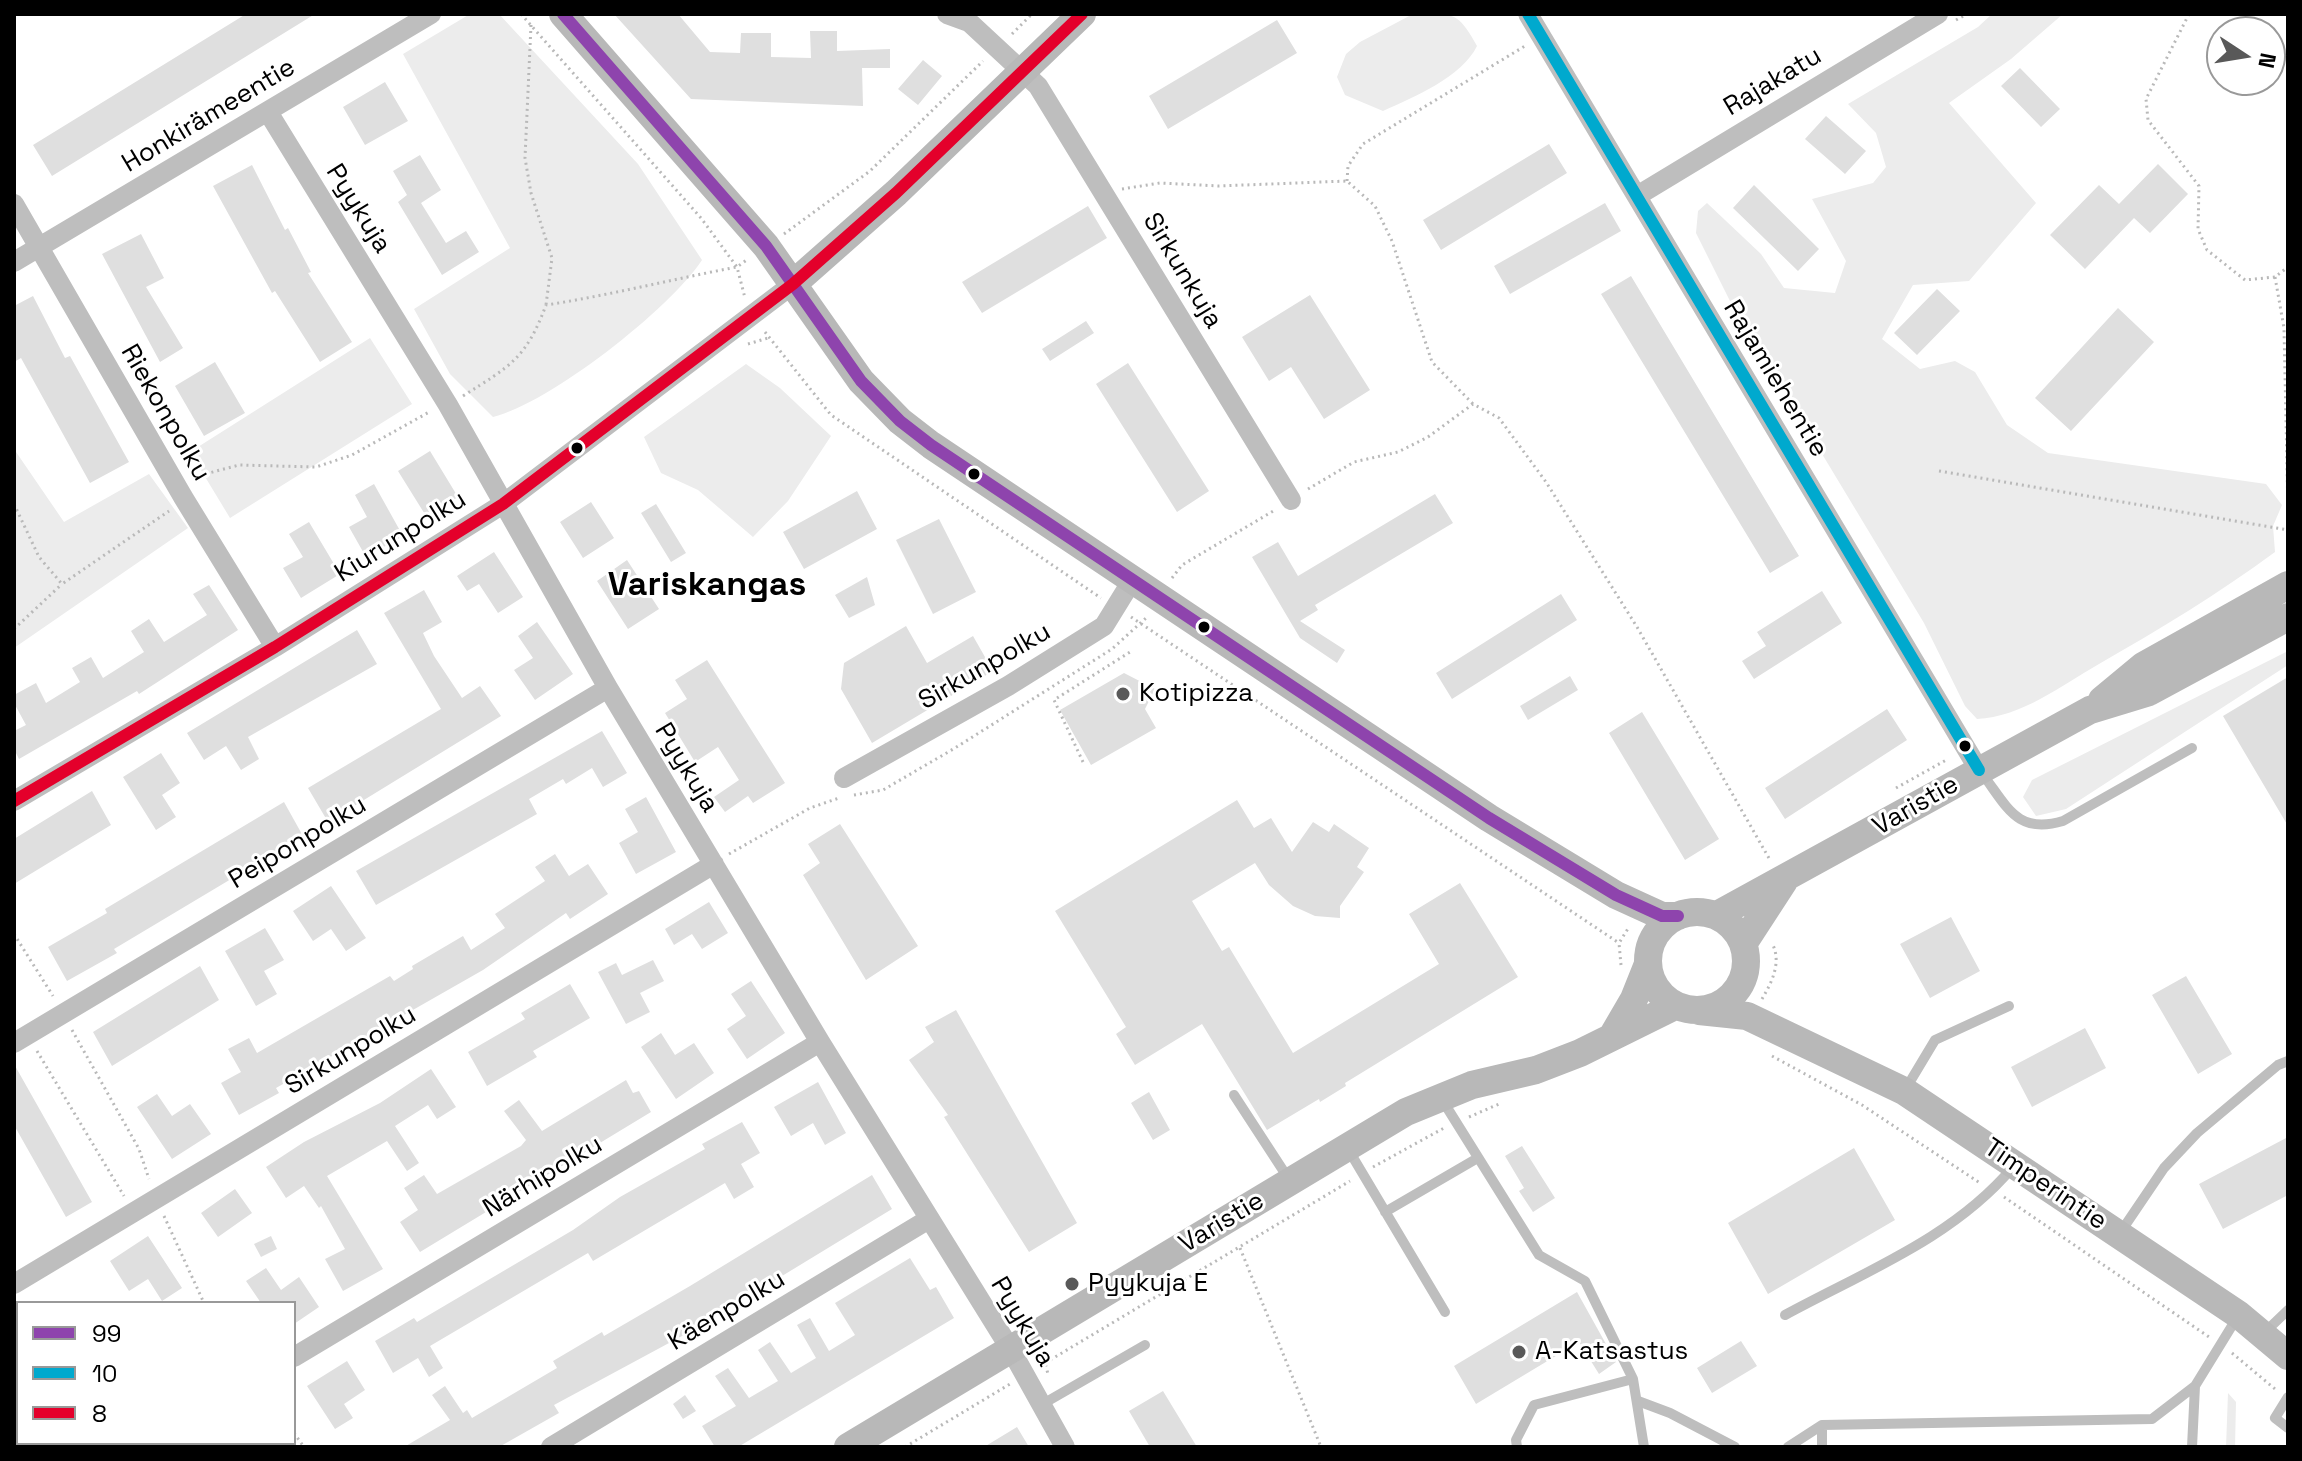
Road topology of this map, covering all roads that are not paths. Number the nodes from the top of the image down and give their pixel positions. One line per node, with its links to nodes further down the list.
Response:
1 (431, 14): 8 (street, Honkirämeentie)
2 (563, 14): 13 (street)
3 (947, 14): 7 (street, Sirkunkuja)
4 (1082, 14): 7 (street)
5 (1528, 14): 9 (street, Rajamiehentie)
6 (1938, 14): 9 (street, Rajakatu)
7 (1025, 71): 13 (street); 14 (street, Sirkunkuja)
8 (268, 112): 11 (street, Honkirämeentie); 15 (street, Pyykuja)
9 (1637, 196): 23 (street, Rajamiehentie)
10 (14, 204): 11 (street, Riekonpolku)
11 (40, 247): 12 (street, Honkirämeentie); 19 (street, Riekonpolku)
12 (14, 262)
13 (793, 284): 15 (street, Kiurunpolku); 16 (street)
14 (1291, 500)
15 (503, 504): 19 (street, Kiurunpolku); 20 (street, Pyykuja)
16 (1133, 579): 24 (street, Sirkunpolku); 28 (street)
17 (2288, 585): 21 (street, Varistie)
18 (2288, 617): 21 (street, Varistie)
19 (275, 647): 25 (street, Kiurunpolku)
20 (608, 688): 26 (street, Pyykuja); 38 (street, Peiponpolku)
21 (2090, 710): 23 (street, Varistie)
22 (2192, 748): 23 (lane)
23 (1979, 770): 27 (street, Varistie)
24 (844, 778)
25 (14, 801)
26 (714, 864): 39 (street, Pyykuja); 51 (street, Sirkunpolku)
27 (1778, 870): 29 (street, Varistie); 31 (street)
28 (1616, 895): 30 (street); 32 (street)
29 (1717, 915): 30 (street); 31 (street)
30 (1678, 916): 32 (street)
31 (1743, 944): 33 (street)
32 (1648, 957): 35 (street); 37 (street)
33 (1744, 976): 35 (street); 36 (street, Timperintie)
34 (2009, 1006): 41 (lane)
35 (1687, 1008): 36 (street, Timperintie); 37 (street, Varistie)
36 (1789, 1033): 41 (street, Timperintie)
37 (1613, 1035): 43 (street, Varistie)
38 (20, 1040)
39 (820, 1042): 49 (street, Pyykuja); 59 (street, Närhipolku)
40 (2288, 1061): 50 (lane)
41 (1904, 1091): 46 (street, Timperintie)
42 (1234, 1095): 47 (lane)
43 (1440, 1096): 44 (street, Varistie); 45 (lane)
44 (1347, 1147): 47 (street, Varistie); 48 (lane)
45 (1476, 1159): 48 (lane); 61 (lane)
46 (2013, 1166): 50 (street, Timperintie); 54 (lane)
47 (1291, 1182): 58 (street, Varistie)
48 (1385, 1212): 53 (lane)
49 (929, 1219): 58 (street, Pyykuja); 68 (street, Käenpolku)
50 (2119, 1234): 55 (street, Timperintie)
51 (14, 1284)
52 (2288, 1310): 56 (lane)
53 (1445, 1312)
54 (1785, 1315)
55 (2239, 1315): 56 (street, Timperintie); 62 (lane)
56 (2264, 1333): 60 (street, Timperintie)
57 (1145, 1345): 65 (lane)
58 (1011, 1350): 65 (street, Pyykuja); 69 (street, Varistie)
59 (296, 1356)
60 (2288, 1356)
61 (1633, 1379): 64 (lane); 71 (lane)
62 (2195, 1386): 66 (lane); 76 (lane)
63 (2287, 1398): 67 (lane)
64 (1638, 1401): 72 (lane); 73 (lane)
65 (1041, 1405): 70 (street, Pyykuja)
66 (1822, 1425): 74 (lane); 75 (lane)
67 (2288, 1428)
68 (551, 1447)
69 (848, 1447)
70 (1065, 1447)
71 (1517, 1447)
72 (1644, 1447)
73 (1735, 1447)
74 (1788, 1447)
75 (1822, 1447)
76 (2192, 1447)

